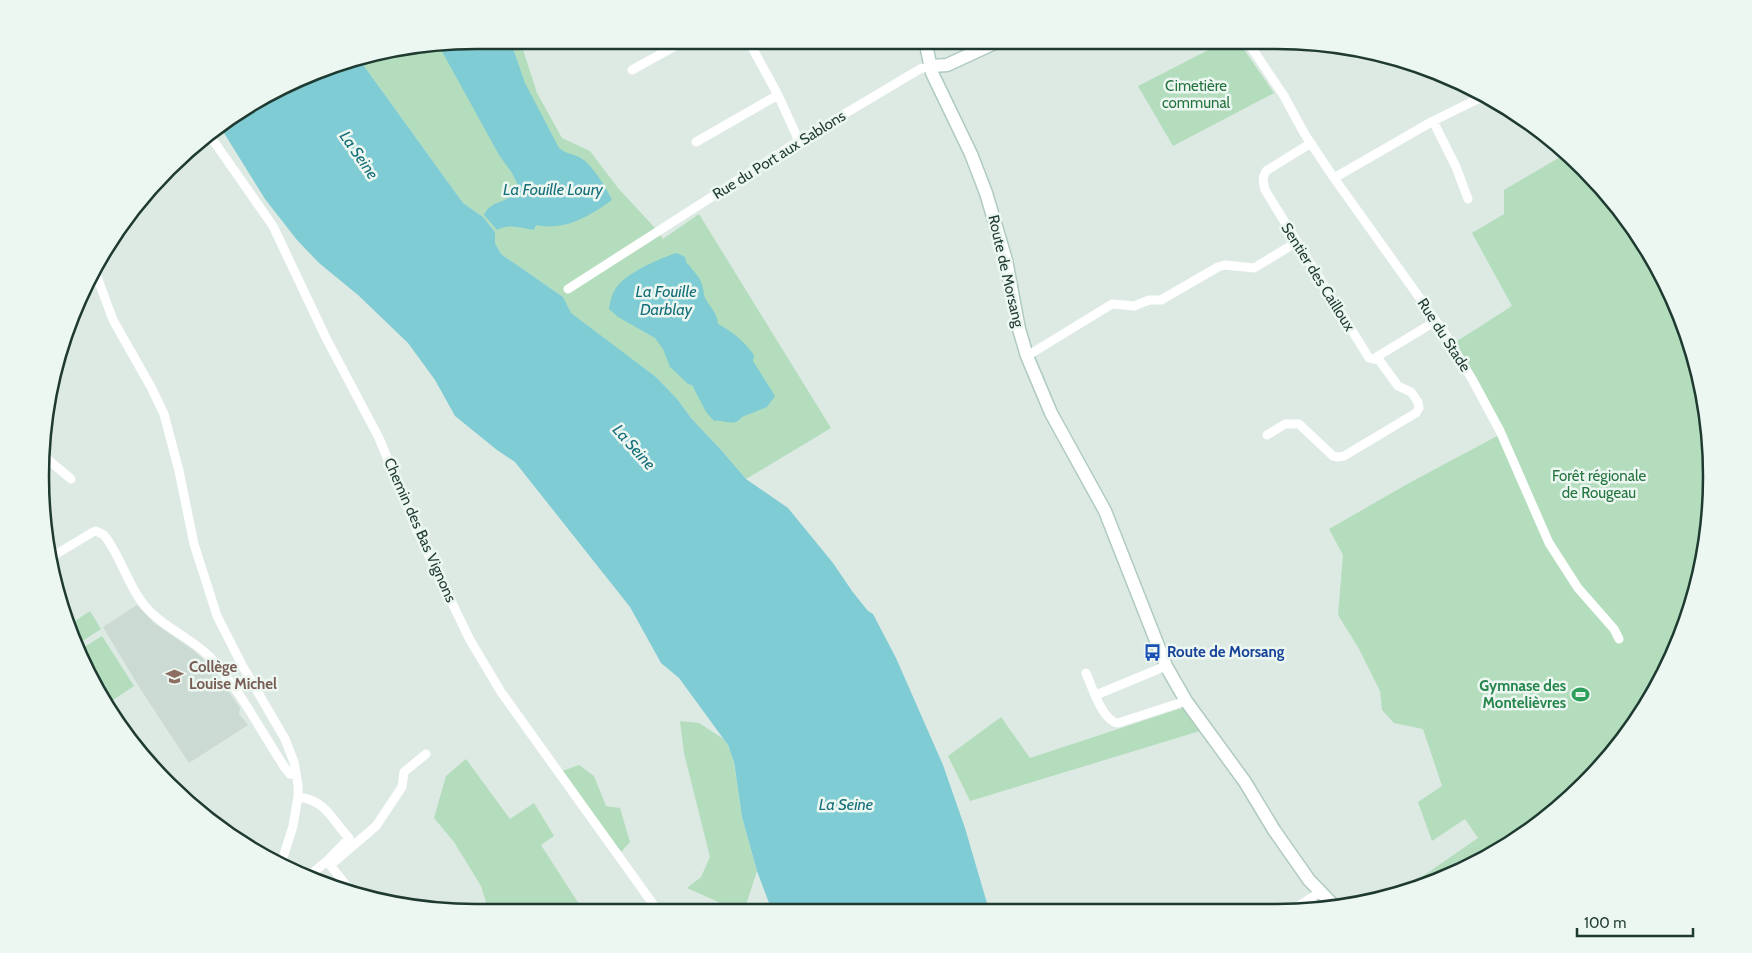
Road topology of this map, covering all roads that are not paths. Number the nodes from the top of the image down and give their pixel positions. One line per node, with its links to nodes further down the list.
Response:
1 (670, 49): 7 (street)
2 (753, 49): 8 (street)
3 (927, 49): 6 (street, Route de Morsang)
4 (982, 49): 6 (street, Rue du Port aux Sablons)
5 (1252, 49): 14 (street, Rue du Stade)
6 (932, 66): 12 (street, Rue du Port aux Sablons); 21 (street, Route de Morsang)
7 (632, 70)
8 (778, 95): 12 (street); 13 (street)
9 (1477, 99): 10 (street)
10 (1433, 121): 15 (street); 16 (street)
11 (213, 140): 42 (street, Chemin des Bas Vignons)
12 (799, 141): 19 (street, Rue du Port aux Sablons)
13 (696, 142)
14 (1311, 143): 15 (street, Rue du Stade); 17 (street, Sentier des Cailloux)
15 (1334, 178): 20 (street, Rue du Stade)
16 (1468, 199)
17 (1297, 242): 21 (street); 22 (street, Sentier des Cailloux)
18 (98, 278): 33 (street)
19 (568, 289)
20 (1436, 321): 22 (street); 27 (street, Rue du Stade)
21 (1027, 356): 28 (street, Route de Morsang)
22 (1373, 358): 23 (street, Sentier des Cailloux)
23 (1267, 435)
24 (50, 461): 25 (street)
25 (71, 479)
26 (56, 554): 33 (street)
27 (1619, 639)
28 (1166, 666): 30 (street); 31 (street, Route de Morsang)
29 (1086, 673): 30 (street)
30 (1096, 695): 31 (street)
31 (1186, 701): 39 (street, Route de Morsang)
32 (426, 754): 36 (street)
33 (296, 775): 34 (street)
34 (298, 798): 35 (street); 36 (street)
35 (283, 858)
36 (327, 861): 37 (street); 38 (street)
37 (314, 872)
38 (346, 884)
39 (1320, 892): 40 (street, Route de Morsang); 41 (street)
40 (1329, 901)
41 (1303, 903)
42 (653, 904)

